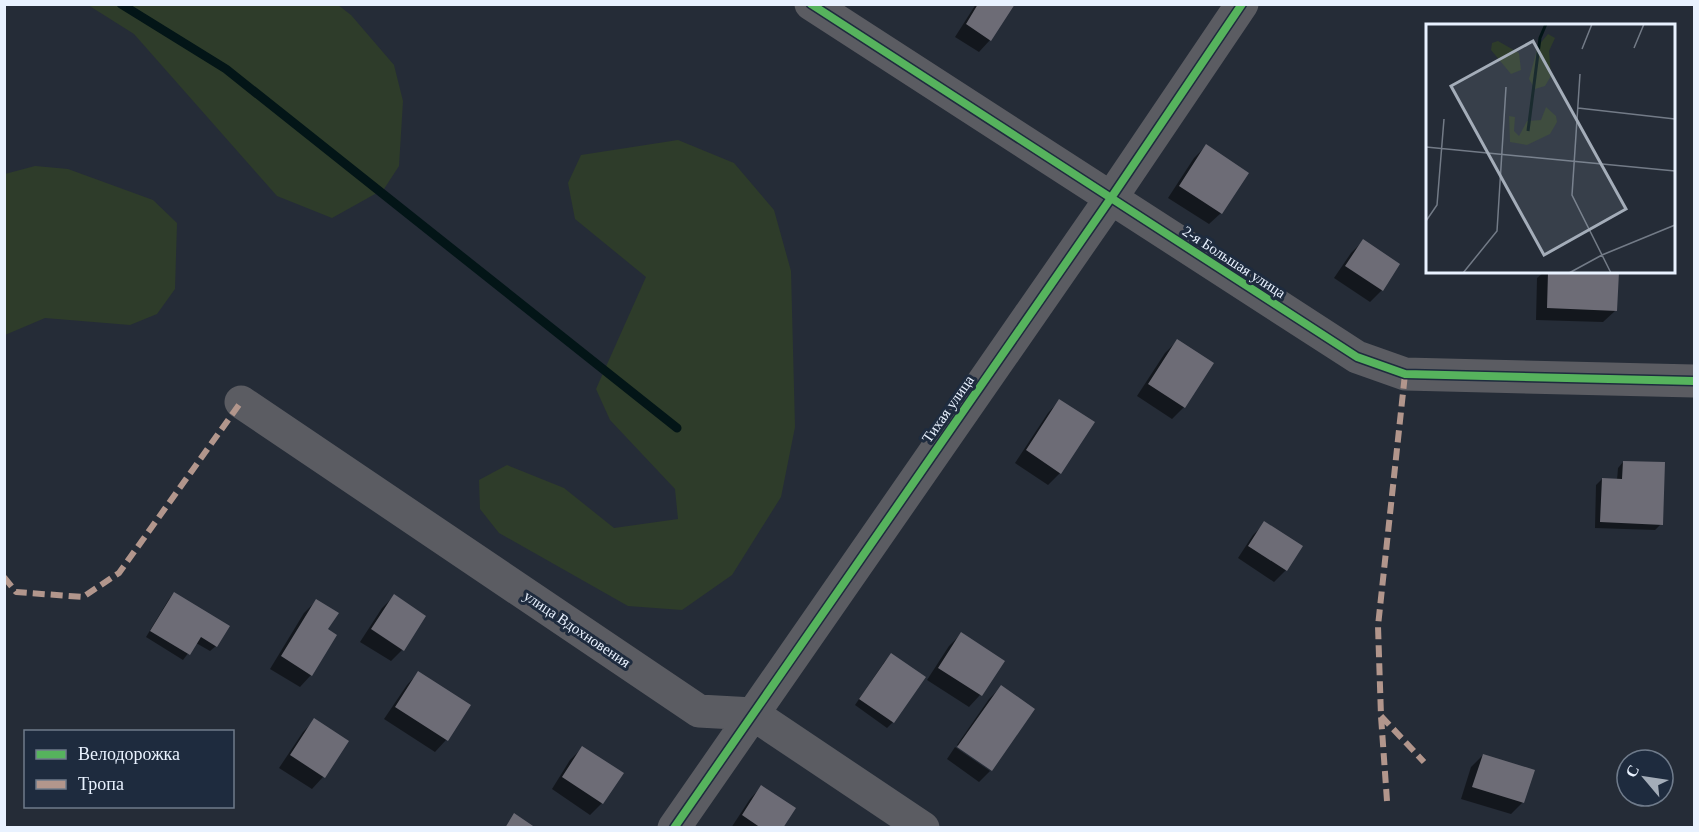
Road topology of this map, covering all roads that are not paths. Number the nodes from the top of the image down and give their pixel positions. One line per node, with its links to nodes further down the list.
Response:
1 (811, 4): 3 (street, 2-я Большая улица)
2 (1242, 4): 3 (street, Тихая улица)
3 (1111, 198): 4 (street, 2-я Большая улица); 6 (street, Тихая улица)
4 (1695, 381)
5 (241, 402): 6 (street, улица Вдохновения)
6 (753, 714): 7 (street, Тихая улица); 8 (street)
7 (674, 828)
8 (923, 828)

